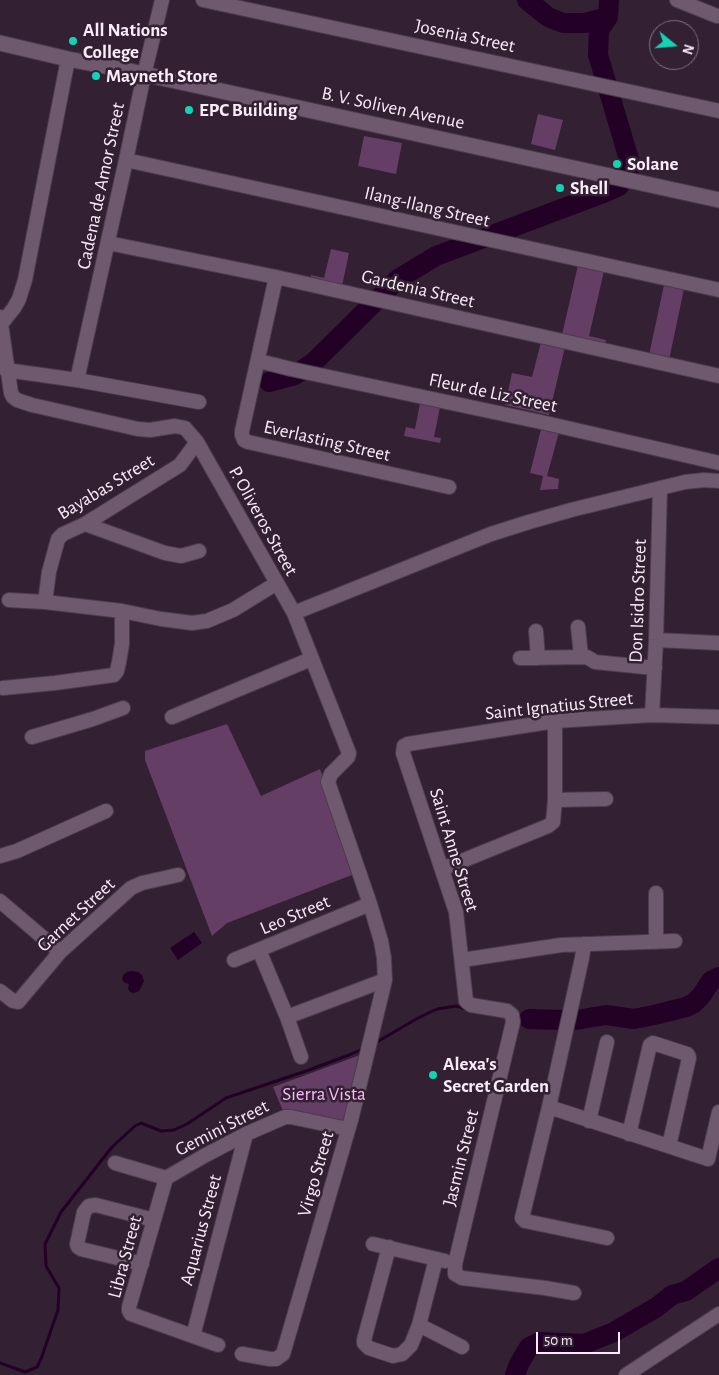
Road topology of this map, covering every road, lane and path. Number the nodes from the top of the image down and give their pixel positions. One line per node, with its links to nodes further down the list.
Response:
1 (162, 0): 7 (street, Cadena de Amor Street)
2 (202, 0): 8 (street, Josenia Street)
3 (677, 0): 4 (street)
4 (718, 15)
5 (0, 43): 6 (main road, B. V. Soliven Avenue)
6 (68, 59): 7 (main road, B. V. Soliven Avenue); 14 (street)
7 (144, 74): 9 (street, Cadena de Amor Street); 10 (main road, B. V. Soliven Avenue)
8 (719, 111)
9 (126, 160): 11 (street, Cadena de Amor Street); 13 (street, Ilang-Ilang Street)
10 (719, 200)
11 (108, 243): 12 (street, Gardenia Street); 18 (street, Cadena de Amor Street)
12 (276, 277): 15 (street, Everlasting Street); 17 (street, Gardenia Street)
13 (719, 290)
14 (1, 320): 16 (street, P. Oliveros Street)
15 (259, 361): 21 (street, Fleur de Liz Street); 23 (street, Everlasting Street)
16 (6, 370): 18 (street); 20 (street, P. Oliveros Street)
17 (719, 376)
18 (77, 380): 19 (street)
19 (199, 402)
20 (197, 442): 25 (street, Bayabas Street); 27 (street, P. Oliveros Street)
21 (719, 463)
22 (719, 481): 24 (street)
23 (449, 487)
24 (660, 488): 31 (street); 34 (street, Don Isidro Street)
25 (85, 524): 26 (street); 29 (street, Bayabas Street)
26 (199, 552)
27 (277, 583): 30 (street); 31 (street, P. Oliveros Street)
28 (9, 600): 29 (street)
29 (45, 602): 30 (street)
30 (122, 611): 41 (street)
31 (294, 613): 39 (street, P. Oliveros Street)
32 (578, 627): 36 (street)
33 (536, 630): 38 (street)
34 (656, 640): 35 (street); 40 (street, Don Isidro Street)
35 (719, 643)
36 (580, 656): 38 (street); 40 (street)
37 (520, 658): 38 (street)
38 (538, 658)
39 (312, 660): 44 (street); 54 (street, P. Oliveros Street)
40 (654, 668): 43 (street, Don Isidro Street)
41 (3, 688)
42 (123, 708): 47 (street)
43 (652, 715): 45 (street, Saint Ignatius Street); 46 (street, Saint Ignatius Street)
44 (172, 717)
45 (719, 717)
46 (555, 721): 48 (street, Saint Ignatius Street); 50 (street)
47 (32, 736)
48 (404, 746): 53 (street, Saint Anne Street)
49 (606, 799): 50 (street)
50 (555, 800): 53 (street)
51 (106, 811): 52 (street)
52 (0, 856)
53 (442, 869): 65 (street, Saint Anne Street)
54 (360, 874): 58 (street, Virgo Street)
55 (178, 875): 63 (street, Garnet Street)
56 (656, 893): 60 (street)
57 (0, 902): 63 (street)
58 (370, 904): 62 (street, Leo Street); 66 (street, Virgo Street)
59 (675, 941): 60 (street)
60 (656, 942): 61 (street)
61 (584, 944): 65 (street); 72 (street)
62 (259, 950): 64 (street, Leo Street); 68 (street)
63 (60, 952): 67 (street, Garnet Street)
64 (234, 960)
65 (462, 960): 69 (street, Saint Anne Street)
66 (384, 980): 68 (street); 75 (street, Virgo Street)
67 (0, 991)
68 (287, 1017): 71 (street)
69 (512, 1019): 87 (street, Jasmin Street)
70 (607, 1042): 74 (street)
71 (301, 1057)
72 (549, 1107): 74 (street); 82 (street)
73 (719, 1112): 78 (street)
74 (588, 1121): 77 (street)
75 (348, 1129): 76 (street, Gemini Street); 94 (street, Virgo Street)
76 (246, 1134): 80 (street, Gemini Street); 91 (street, Aquarius Street)
77 (629, 1134): 78 (street); 78 (street)
78 (669, 1146)
79 (115, 1164): 80 (street, Gemini Street)
80 (166, 1178): 81 (street, Libra Street)
81 (154, 1220): 86 (street, Libra Street); 86 (street)
82 (607, 1238)
83 (373, 1244): 84 (street)
84 (390, 1247): 85 (street); 90 (street)
85 (436, 1259): 87 (street); 90 (street)
86 (142, 1264): 91 (street, Libra Street)
87 (455, 1269): 88 (street)
88 (574, 1293)
89 (719, 1314): 95 (street)
90 (419, 1325): 93 (street)
91 (193, 1336): 92 (street, Libra Street)
92 (218, 1345)
93 (462, 1346)
94 (242, 1354)
95 (626, 1375)

